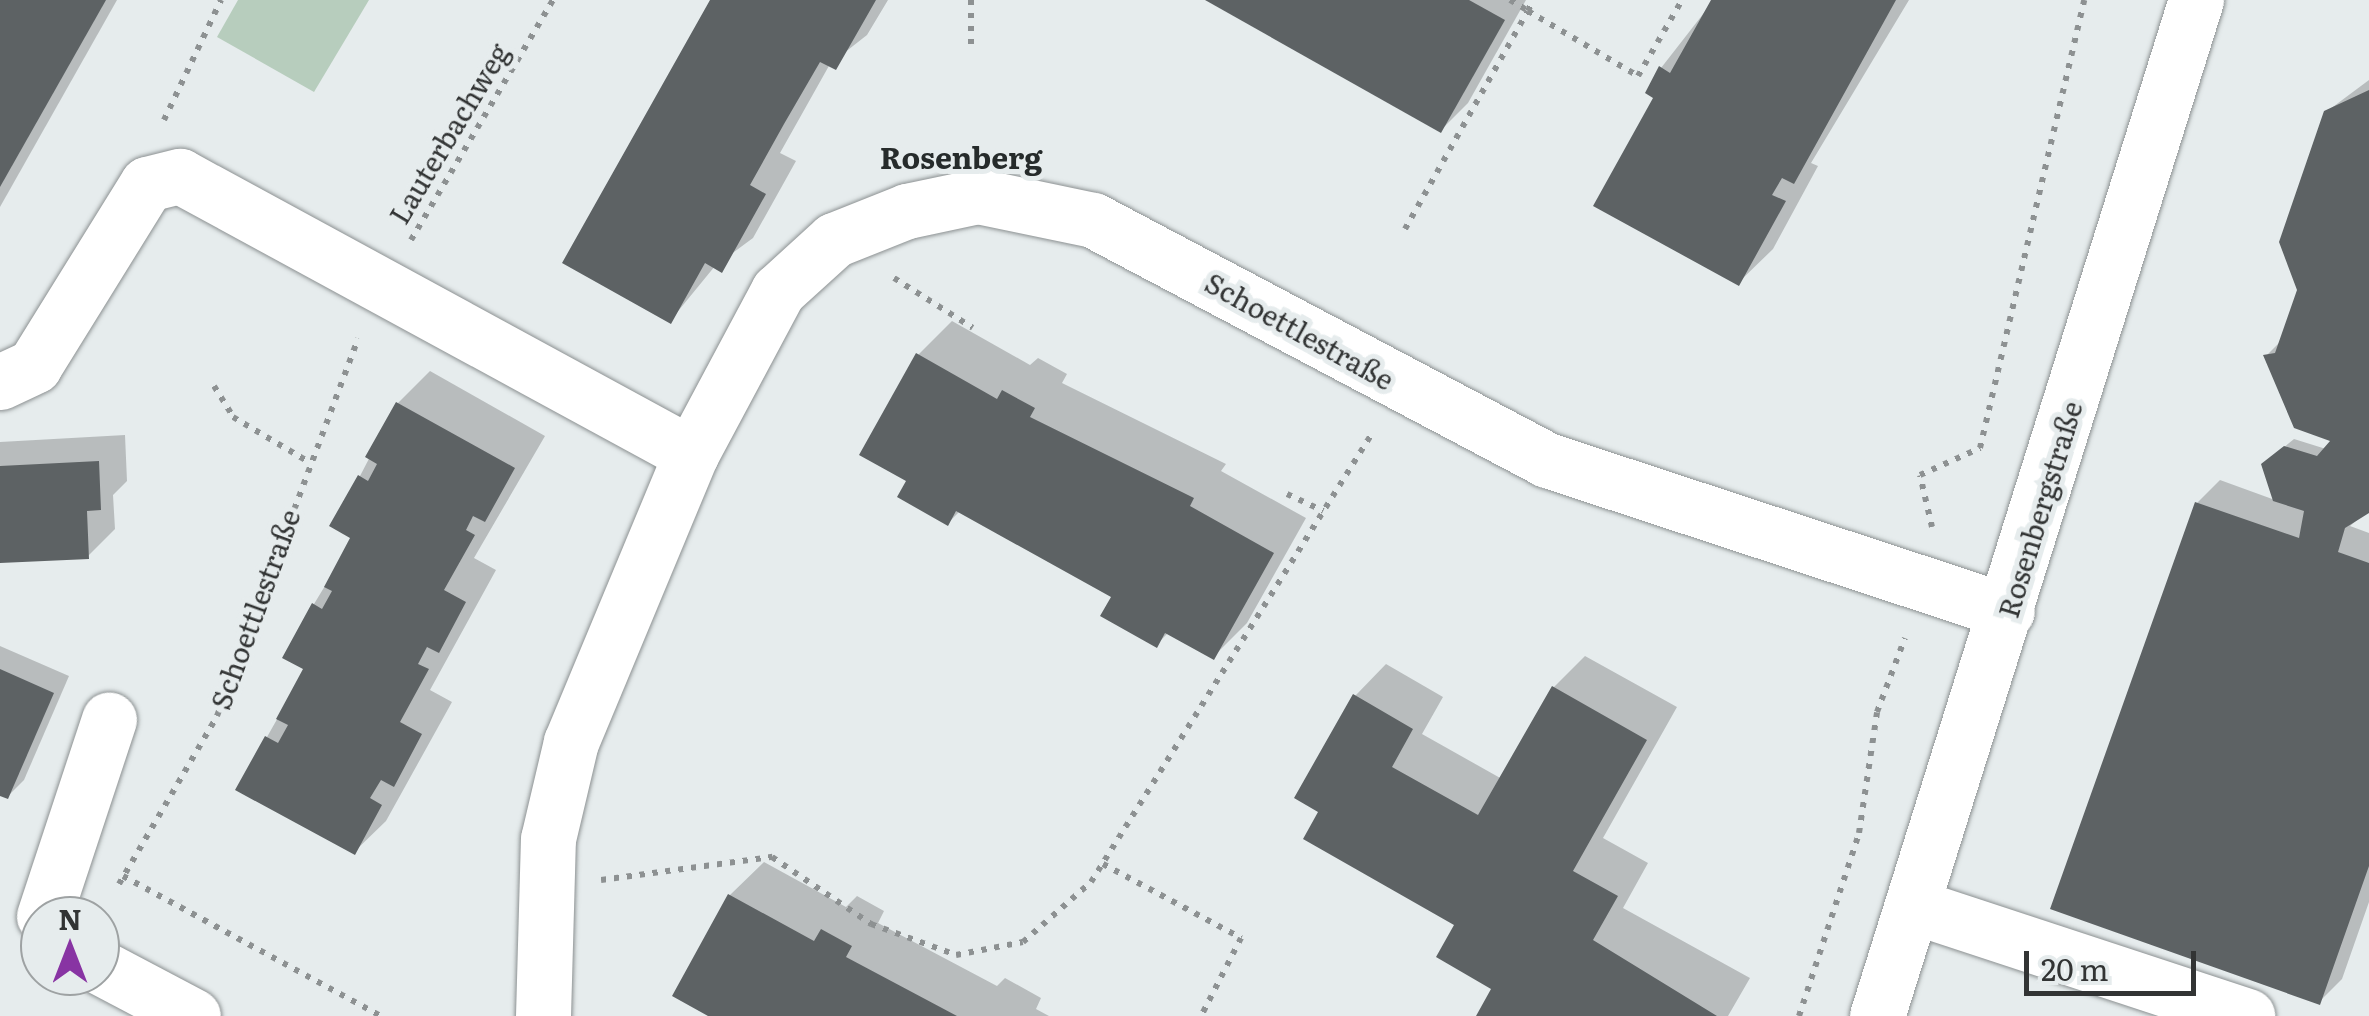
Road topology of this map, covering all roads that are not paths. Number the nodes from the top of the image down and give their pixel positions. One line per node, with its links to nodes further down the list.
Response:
1 (2196, 0): 4 (street, Rosenbergstraße)
2 (0, 382): 3 (street)
3 (692, 454): 4 (street, Schoettlestraße); 10 (street, Schoettlestraße)
4 (2007, 611): 7 (street, Rosenbergstraße)
5 (109, 720): 6 (street)
6 (51, 896)
7 (1913, 906): 11 (street, Rosenbergstraße); 12 (street)
8 (120, 978): 9 (street)
9 (193, 1016)
10 (543, 1016)
11 (1877, 1016)
12 (2247, 1016)

